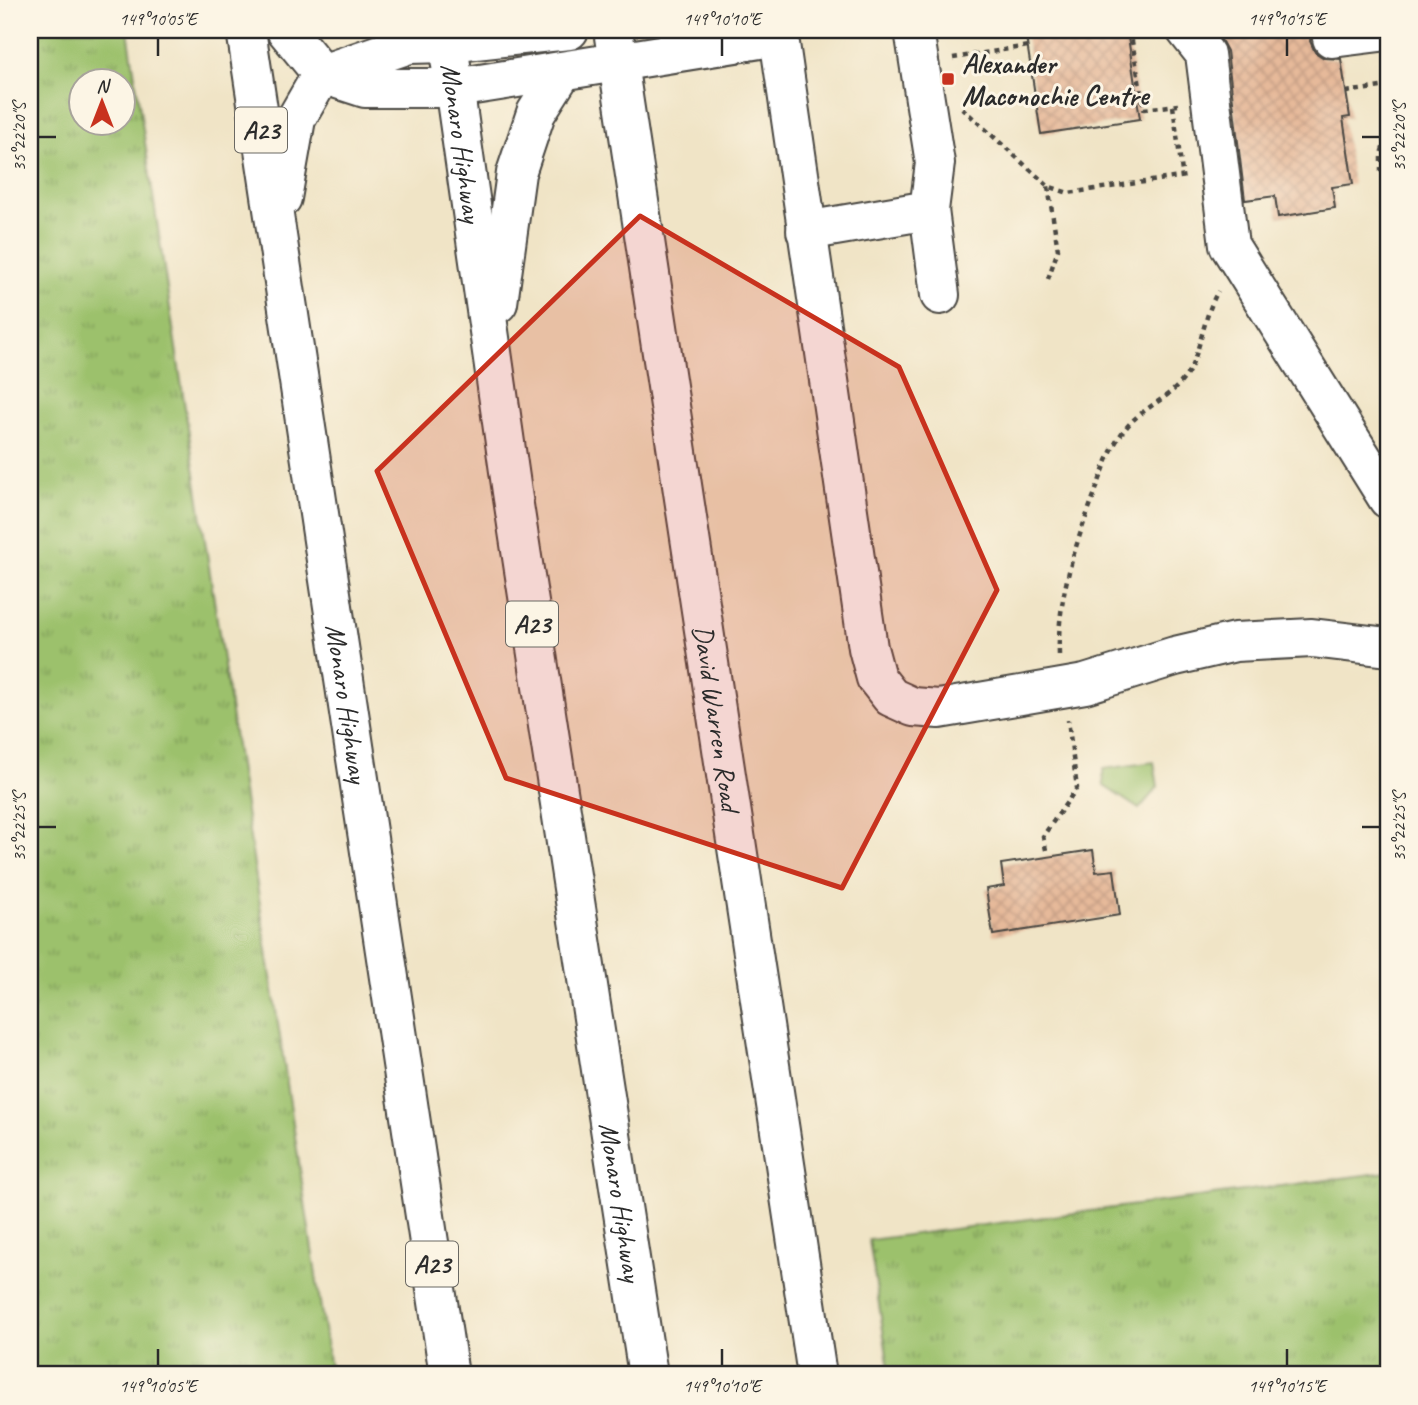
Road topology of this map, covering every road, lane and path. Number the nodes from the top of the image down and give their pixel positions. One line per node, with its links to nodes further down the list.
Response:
1 (246, 30): 28 (main road, Monaro Highway / A23)
2 (286, 30): 15 (main road)
3 (914, 30): 21 (main road)
4 (1130, 30): 20 (path)
5 (1186, 30): 19 (main road)
6 (551, 31): 9 (main road)
7 (1388, 31): 10 (main road)
8 (779, 33): 11 (main road); 29 (main road)
9 (447, 37): 15 (main road); 17 (main road, Monaro Highway / A23)
10 (1332, 38)
11 (616, 46): 14 (main road); 40 (main road, David Warren Road)
12 (1028, 46): 13 (path)
13 (939, 60)
14 (562, 72): 17 (main road); 33 (main road)
15 (322, 74): 17 (main road); 28 (main road)
16 (1388, 86): 18 (path)
17 (455, 88): 33 (main road, Monaro Highway / A23)
18 (1346, 92)
19 (1212, 100): 20 (path); 23 (main road)
20 (1172, 106): 25 (path)
21 (928, 109): 26 (path); 27 (main road)
22 (1388, 132): 24 (path)
23 (1221, 170): 25 (path); 30 (main road)
24 (1381, 173)
25 (1183, 176): 26 (path)
26 (1048, 186): 31 (path)
27 (929, 210): 29 (main road); 32 (main road)
28 (276, 230): 38 (main road, Monaro Highway / A23)
29 (806, 231): 36 (main road)
30 (1237, 256): 34 (main road); 36 (path)
31 (1048, 279)
32 (940, 295)
33 (492, 350): 39 (main road, Monaro Highway / A23)
34 (1388, 499)
35 (1388, 647): 36 (main road)
36 (1074, 686): 37 (path)
37 (1046, 850)
38 (449, 1375)
39 (648, 1375)
40 (817, 1375)

